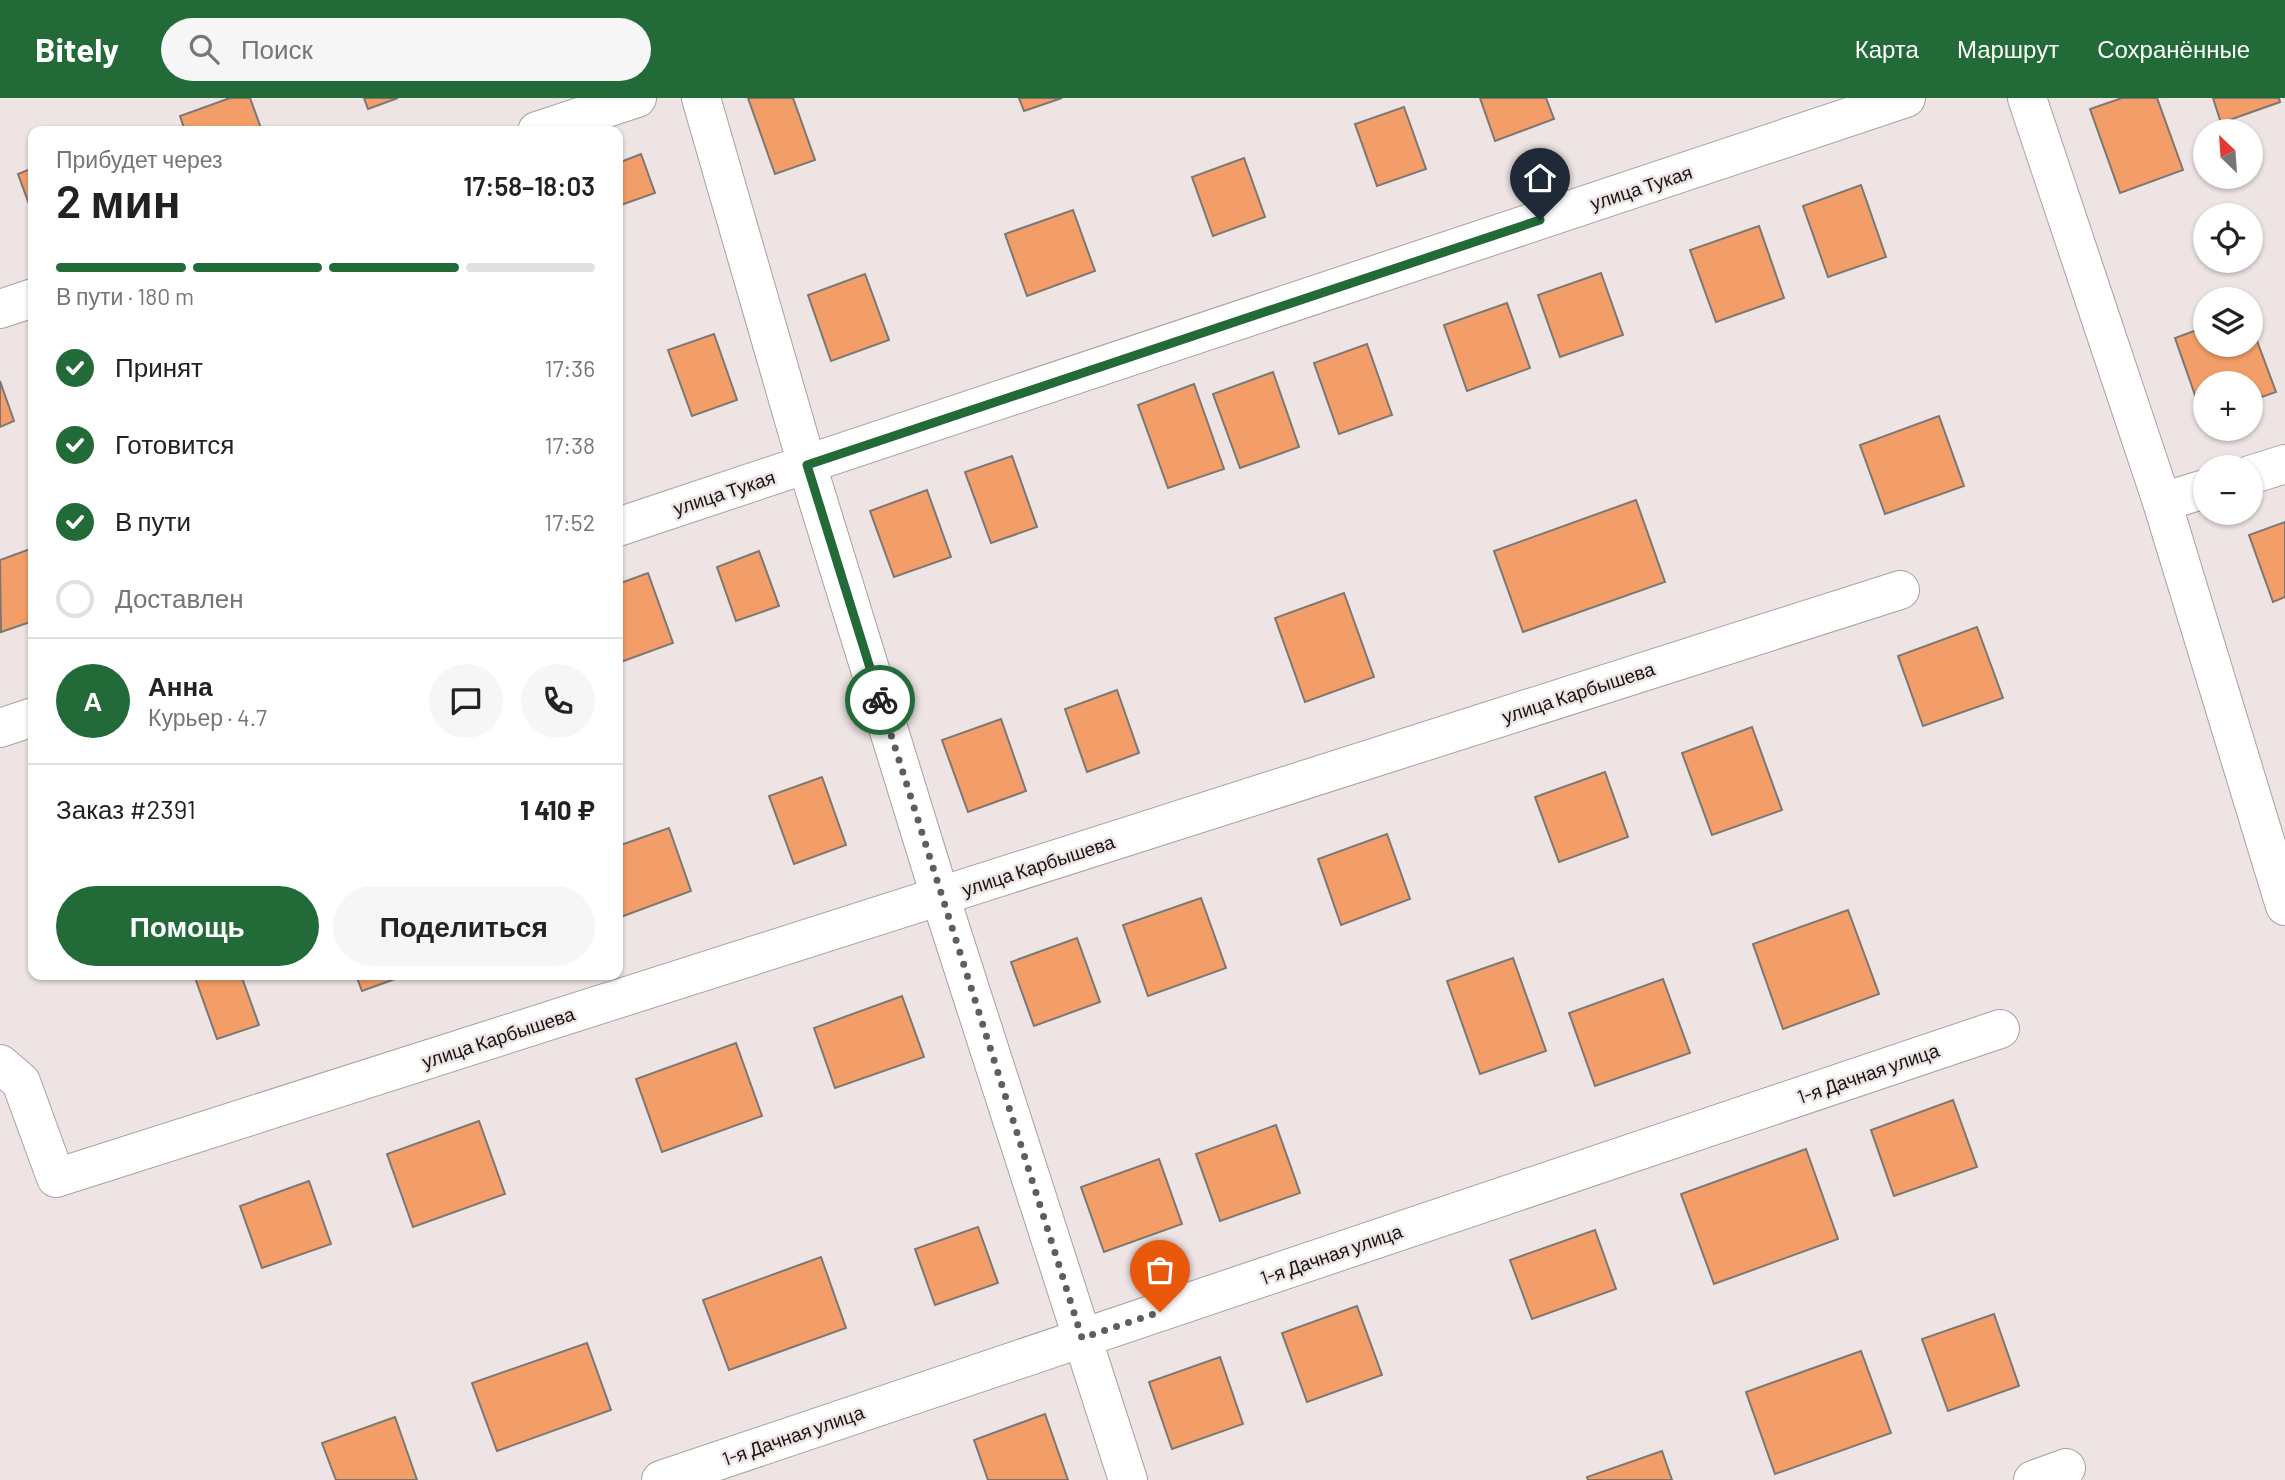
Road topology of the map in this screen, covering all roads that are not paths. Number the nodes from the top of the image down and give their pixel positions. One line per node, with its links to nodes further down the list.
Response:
1 (637, 98): 5 (street)
2 (701, 98): 9 (street)
3 (1906, 98): 9 (street, улица Тукая)
4 (2027, 98): 12 (street)
5 (552, 126)
6 (28, 300): 7 (street)
7 (0, 309)
8 (2285, 464): 10 (street)
9 (807, 465): 13 (street, улица Тукая); 17 (street)
10 (2263, 471)
11 (2193, 493): 12 (street)
12 (2162, 502): 18 (street)
13 (623, 525)
14 (1900, 590): 17 (street, улица Карбышева)
15 (28, 719): 16 (street)
16 (0, 728)
17 (940, 896): 20 (street, улица Карбышева); 21 (street)
18 (2285, 906)
19 (2000, 1029): 21 (street, 1-я Дачная улица)
20 (0, 1063)
21 (1082, 1338): 22 (street, 1-я Дачная улица); 23 (street)
22 (661, 1480)
23 (1128, 1480)

